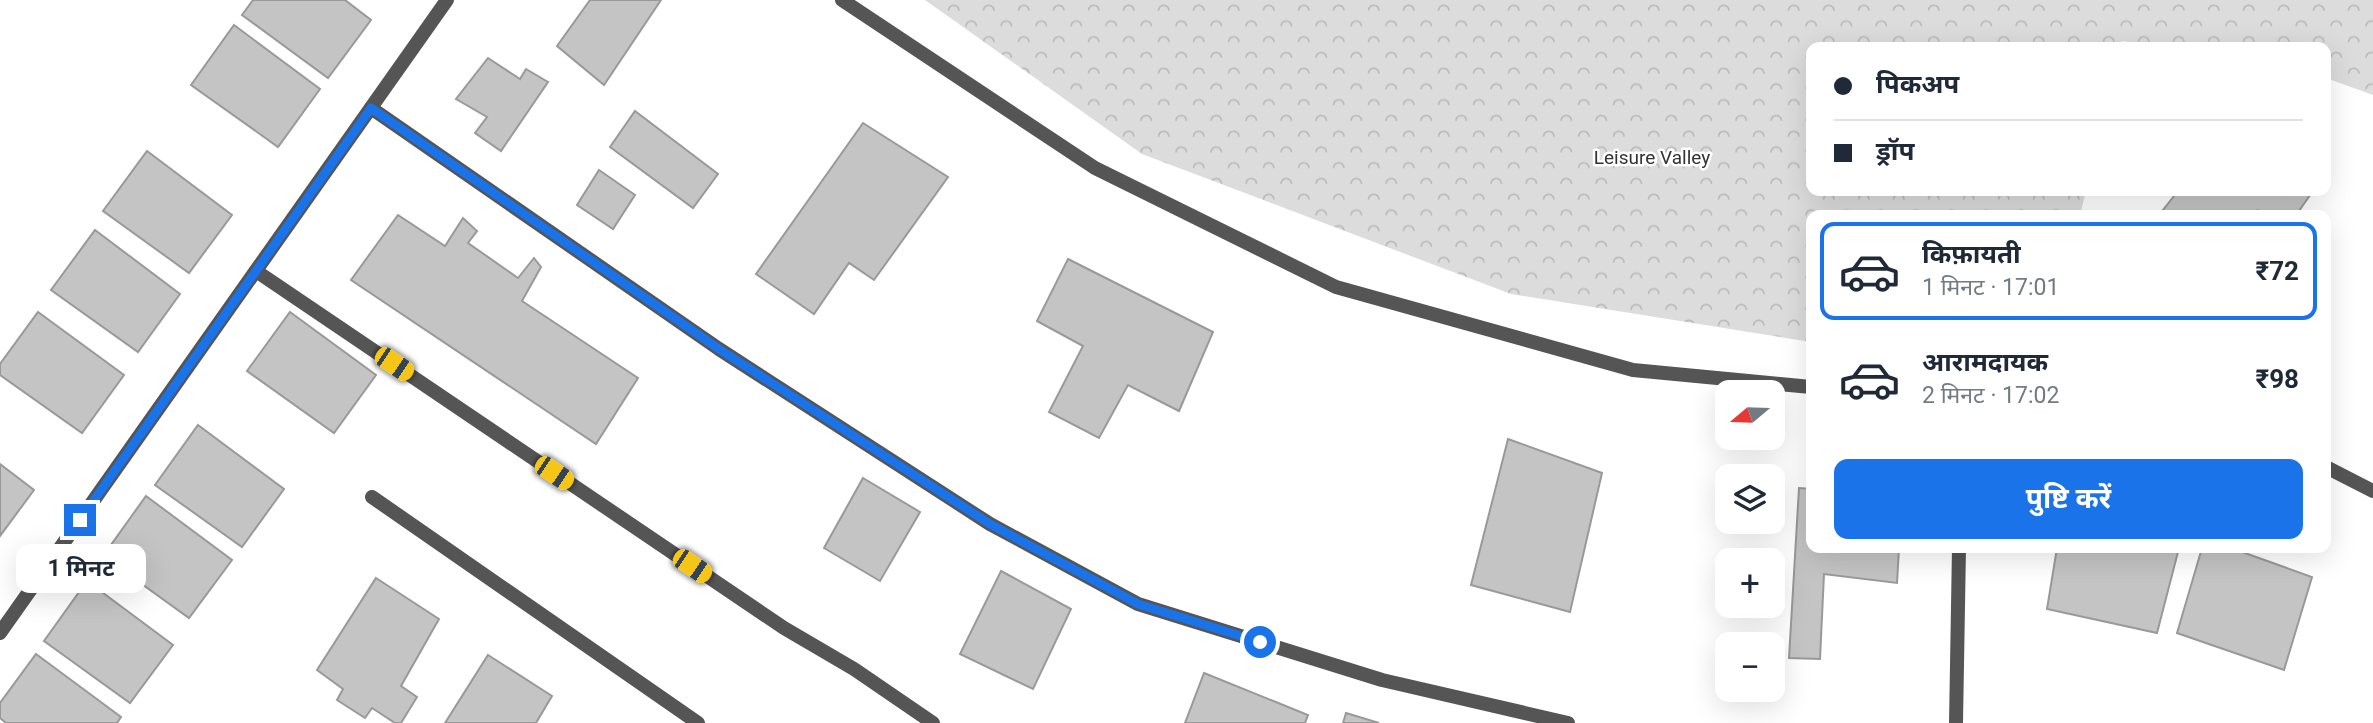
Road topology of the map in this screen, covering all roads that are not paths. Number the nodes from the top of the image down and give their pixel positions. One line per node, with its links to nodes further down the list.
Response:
1 (447, 0): 3 (street)
2 (842, 0): 5 (street)
3 (371, 108): 4 (street); 13 (street)
4 (256, 271): 10 (street); 12 (street)
5 (1806, 387)
6 (2331, 470): 7 (street)
7 (2373, 491)
8 (372, 497): 11 (street)
9 (1959, 553): 14 (street)
10 (0, 633)
11 (698, 723)
12 (933, 723)
13 (1568, 723)
14 (1956, 723)

